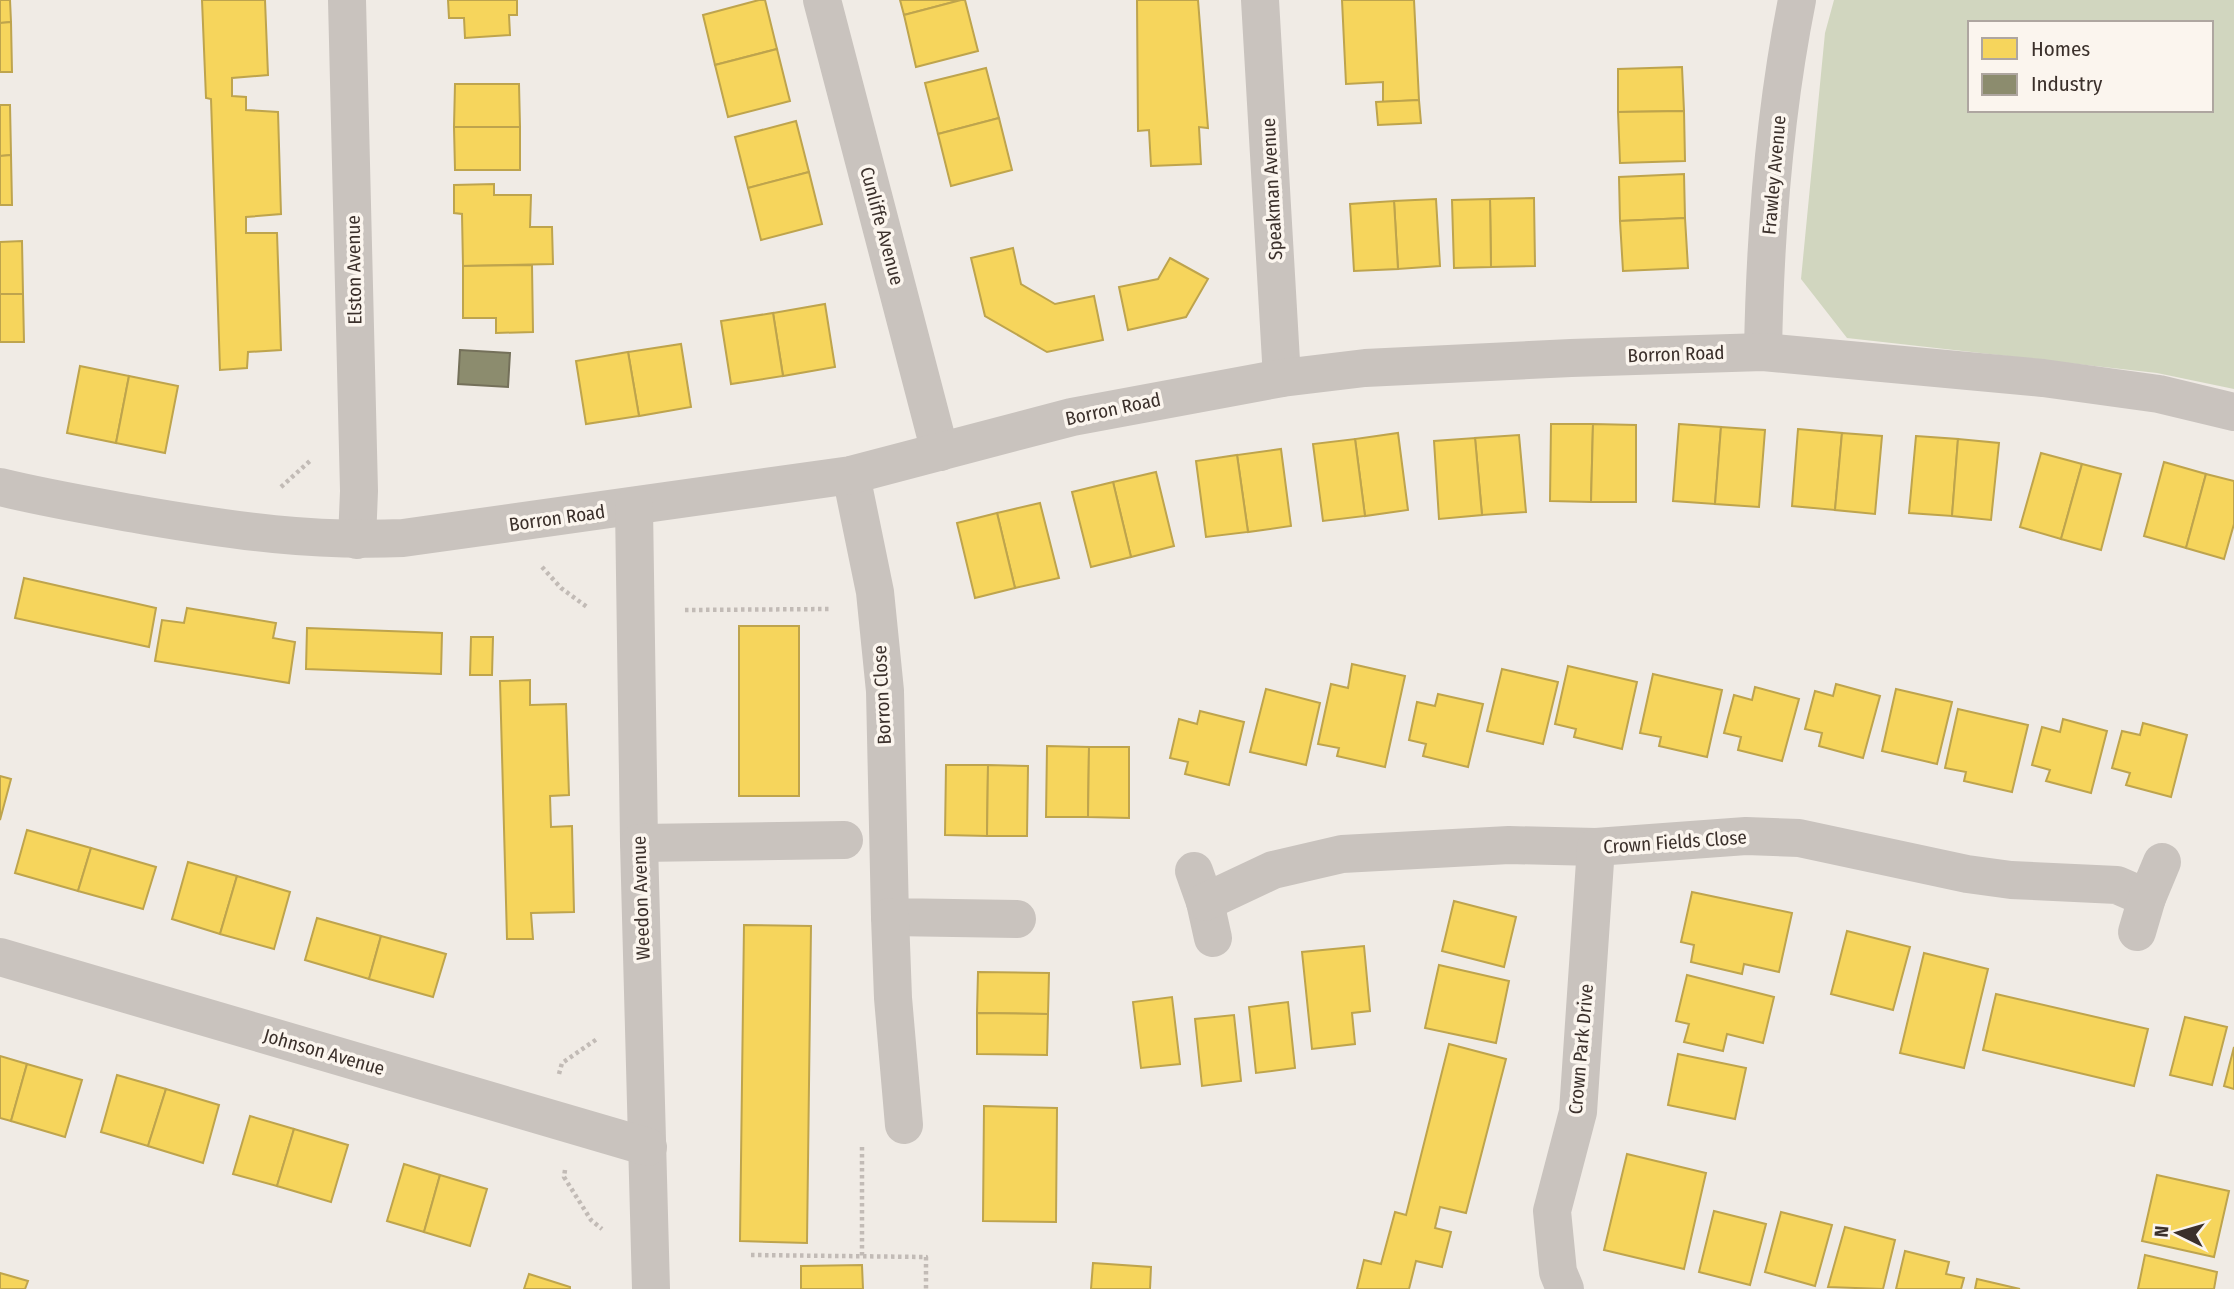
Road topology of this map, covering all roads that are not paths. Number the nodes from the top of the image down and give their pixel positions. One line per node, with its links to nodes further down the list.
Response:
1 (347, 0): 12 (street, Elston Avenue)
2 (822, 0): 8 (street, Cunliffe Avenue)
3 (1261, 0): 6 (street, Speakman Avenue)
4 (1797, 0): 5 (street, Frawley Avenue)
5 (1763, 352): 6 (street, Borron Road); 7 (street, Borron Road)
6 (1282, 378): 8 (street, Borron Road)
7 (2234, 412)
8 (940, 452): 9 (street, Borron Road)
9 (851, 475): 11 (street, Borron Road); 18 (street, Borron Close)
10 (0, 488): 12 (street, Borron Road)
11 (634, 507): 12 (street, Borron Road); 14 (street, Weedon Avenue)
12 (357, 540)
13 (844, 840): 14 (street)
14 (639, 843): 22 (street, Weedon Avenue)
15 (1596, 847): 16 (street, Crown Fields Close); 17 (street, Crown Fields Close); 24 (street, Crown Park Drive)
16 (2162, 862)
17 (1204, 904)
18 (890, 917): 19 (street); 21 (street, Borron Close)
19 (1017, 919)
20 (0, 957): 22 (street, Johnson Avenue)
21 (904, 1125)
22 (648, 1147): 23 (street, Weedon Avenue)
23 (650, 1289)
24 (1564, 1289)

